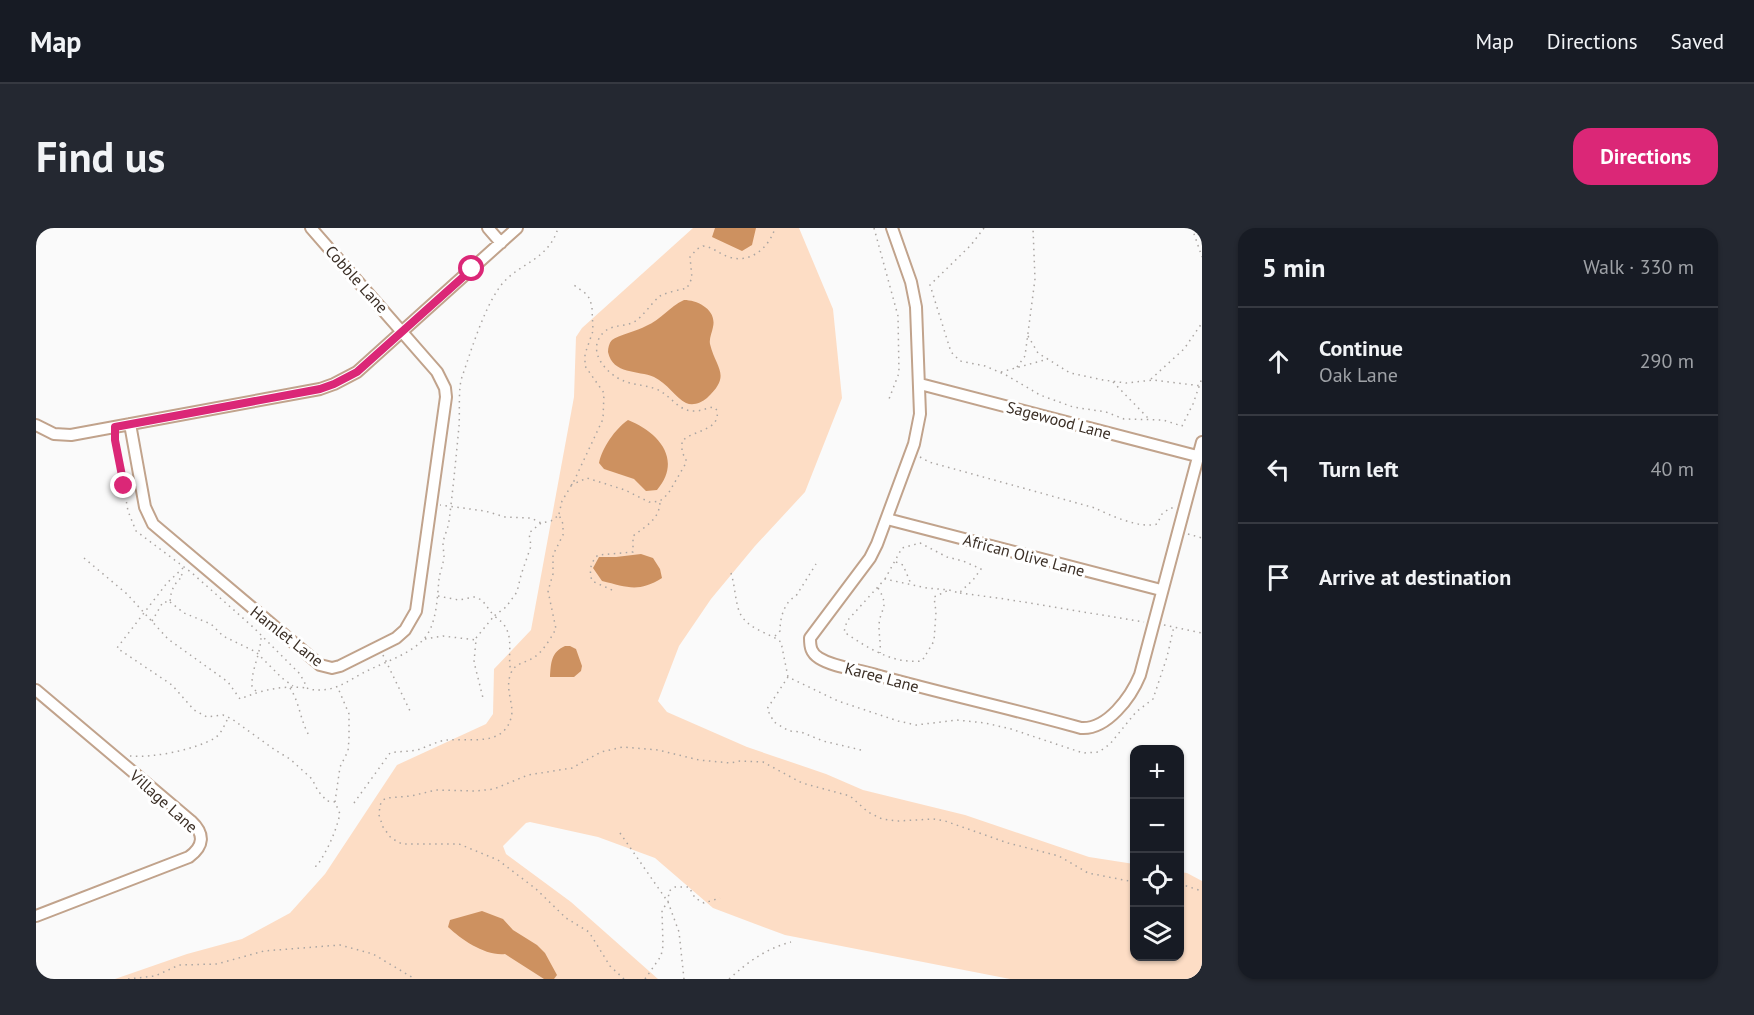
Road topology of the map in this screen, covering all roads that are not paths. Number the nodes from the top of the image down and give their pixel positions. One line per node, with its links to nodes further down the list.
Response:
1 (310, 228): 6 (street, Cobble Lane)
2 (488, 228): 5 (street)
3 (517, 228): 5 (street)
4 (892, 228): 7 (street, Karee Lane)
5 (501, 243): 6 (street)
6 (403, 330): 8 (street); 8 (street, Hamlet Lane)
7 (920, 384): 11 (street, Sagewood Lane); 12 (street, Karee Lane)
8 (130, 424): 9 (street)
9 (36, 425)
10 (1202, 442): 11 (street, Karee Lane)
11 (1197, 456): 13 (street, Karee Lane)
12 (887, 519): 13 (street, African Olive Lane); 13 (street, Karee Lane)
13 (1161, 590)
14 (36, 690): 15 (street, Village Lane)
15 (36, 916)

